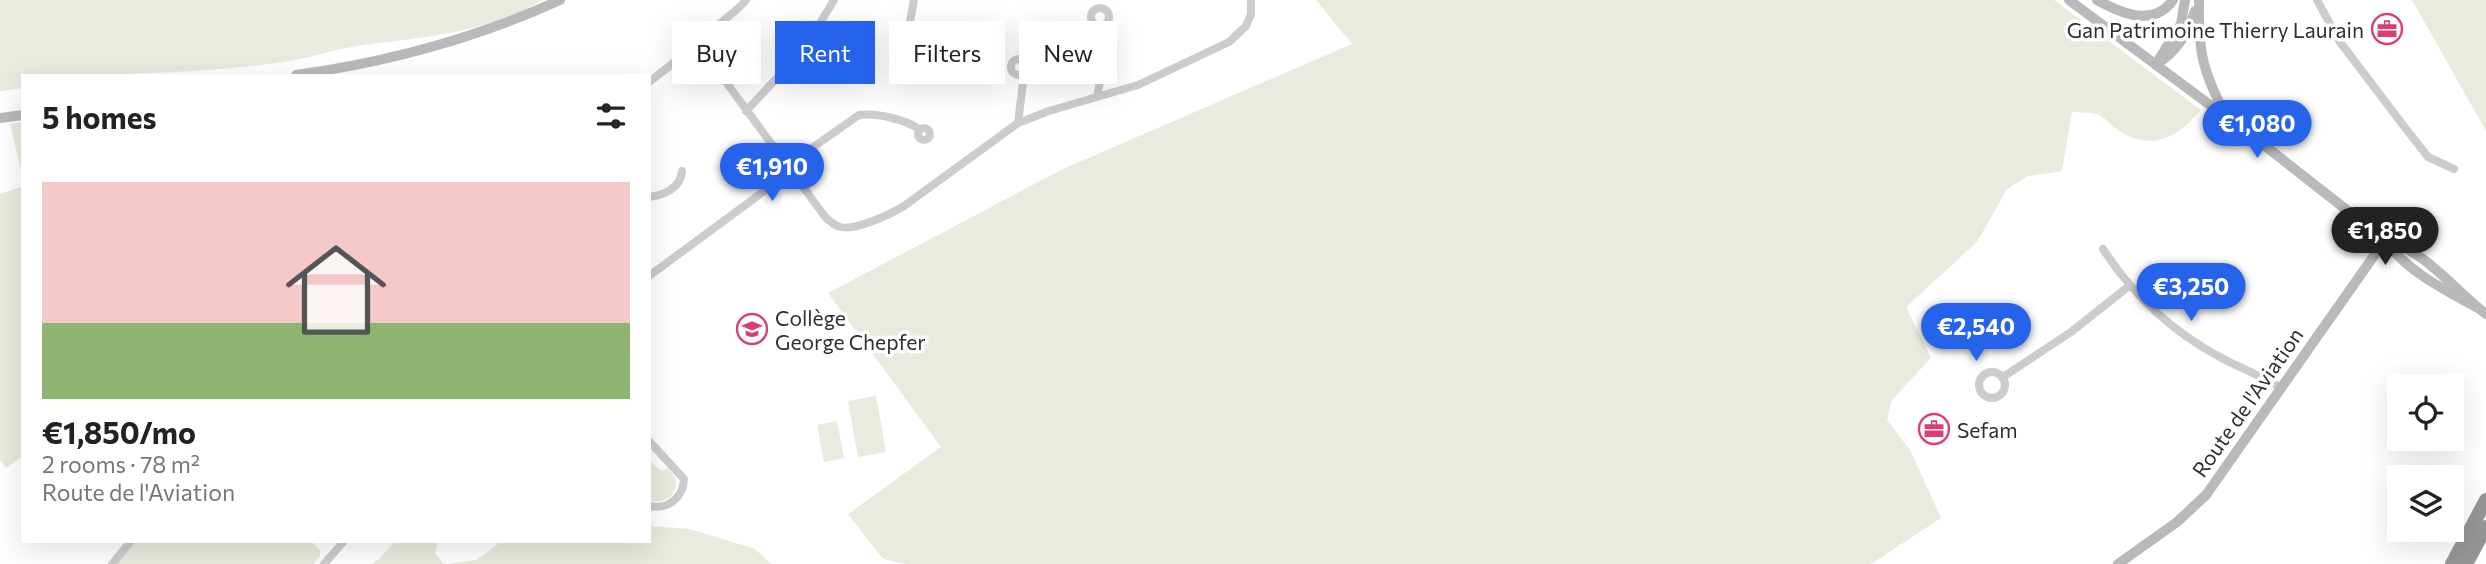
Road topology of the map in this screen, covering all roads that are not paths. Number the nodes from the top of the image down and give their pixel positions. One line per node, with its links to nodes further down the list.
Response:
1 (560, 0): 17 (main road)
2 (746, 0): 12 (street)
3 (834, 0): 13 (street)
4 (914, 0): 14 (street)
5 (1251, 0): 23 (street)
6 (2069, 0): 16 (main road)
7 (2097, 0): 8 (main road)
8 (2173, 0)
9 (2185, 0): 16 (main road)
10 (2199, 0): 16 (main road); 26 (main road)
11 (2317, 0): 31 (street)
12 (724, 21)
13 (821, 21)
14 (910, 21)
15 (672, 64): 18 (street)
16 (2157, 64): 26 (main road)
17 (303, 74)
18 (651, 80)
19 (775, 80): 24 (street)
20 (727, 84): 24 (street)
21 (1023, 84): 28 (street)
22 (1099, 84): 23 (street)
23 (1097, 97): 28 (street)
24 (746, 111): 30 (street)
25 (21, 115): 27 (main road)
26 (2227, 117): 34 (main road)
27 (0, 118)
28 (1018, 123): 30 (street)
29 (919, 129): 30 (street)
30 (788, 169): 36 (street)
31 (2454, 169)
32 (682, 171): 33 (street)
33 (651, 197)
34 (2385, 240): 38 (main road); 40 (main road, Route de l'Aviation)
35 (2103, 249): 37 (street)
36 (651, 274)
37 (2129, 286): 39 (street); 40 (street)
38 (2482, 311)
39 (2003, 377)
40 (2281, 388): 49 (main road, Route de l'Aviation)
41 (651, 443): 43 (street)
42 (2486, 500): 50 (highway)
43 (651, 506)
44 (2486, 527): 51 (highway)
45 (129, 543): 47 (street)
46 (341, 544): 48 (street)
47 (112, 564)
48 (324, 564)
49 (2118, 564)
50 (2452, 564)
51 (2466, 564)

